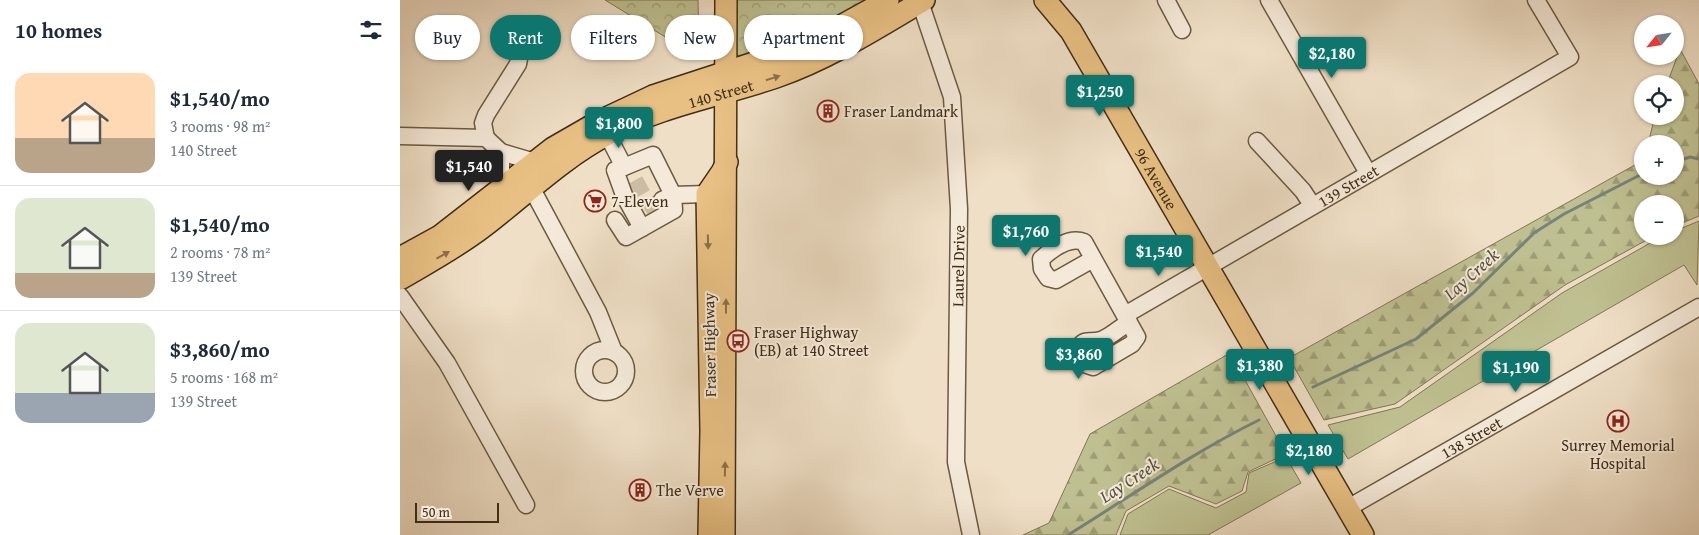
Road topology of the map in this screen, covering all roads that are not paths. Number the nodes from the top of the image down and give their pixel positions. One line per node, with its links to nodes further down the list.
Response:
1 (726, 0): 12 (main road, Fraser Highway)
2 (888, 0): 12 (main road, 140 Street)
3 (1045, 0): 10 (main road, 96 Avenue)
4 (1063, 0): 10 (main road, 96 Avenue)
5 (1166, 0): 9 (street)
6 (1269, 0): 21 (street)
7 (1536, 0): 21 (street, 139 Street)
8 (922, 1): 12 (main road, 140 Street, one-way to 8); 40 (street, Laurel Drive)
9 (1182, 30)
10 (1071, 31): 31 (main road, 96 Avenue)
11 (519, 60): 15 (street)
12 (727, 82): 13 (main road, 140 Street); 18 (main road, 140 Street); 19 (main road, Fraser Highway)
13 (607, 134): 20 (street); 22 (main road, 140 Street)
14 (400, 136): 15 (street)
15 (486, 138): 17 (street)
16 (1257, 141): 26 (street)
17 (501, 152): 18 (street); 23 (street)
18 (535, 162): 23 (main road, 140 Street)
19 (727, 162): 24 (main road); 39 (main road, Fraser Highway, one-way to 19)
20 (624, 167): 25 (street); 27 (street)
21 (1368, 173): 26 (street, 139 Street)
22 (531, 187): 32 (main road, 140 Street, one-way to 22); 35 (street)
23 (501, 189): 29 (main road, 140 Street)
24 (707, 194): 25 (street); 38 (main road, Fraser Highway, one-way to 38)
25 (668, 198): 27 (street)
26 (1312, 205): 31 (street, 139 Street)
27 (641, 217): 28 (street)
28 (615, 220)
29 (400, 258)
30 (1093, 259): 31 (street, 139 Street)
31 (1209, 266): 37 (main road, 96 Avenue)
32 (400, 279)
33 (400, 296): 36 (street)
34 (1699, 307): 37 (street, 138 Street)
35 (614, 352)
36 (526, 504)
37 (1348, 508): 41 (main road, 96 Avenue)
38 (709, 535)
39 (724, 535)
40 (970, 535)
41 (1363, 535)

